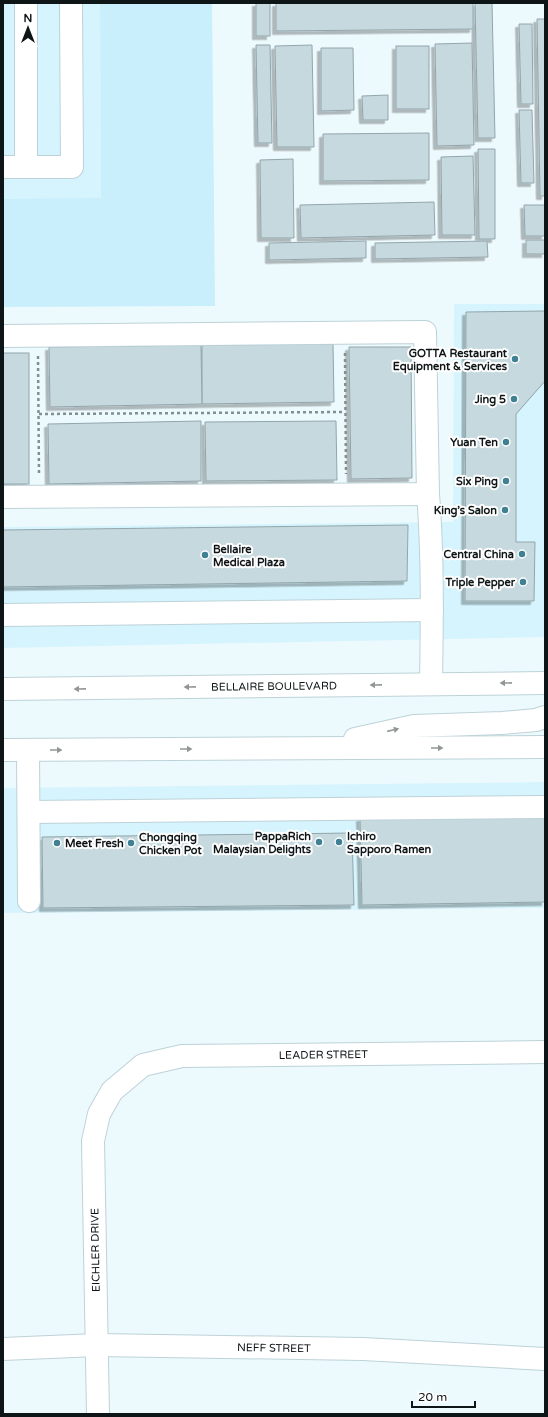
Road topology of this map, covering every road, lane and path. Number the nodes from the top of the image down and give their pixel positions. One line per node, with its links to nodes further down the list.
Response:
1 (26, 3): 3 (main road)
2 (71, 3): 3 (main road)
3 (26, 166): 4 (main road)
4 (3, 167)
5 (342, 333): 6 (main road); 8 (path); 11 (main road)
6 (38, 335): 7 (main road); 9 (path)
7 (3, 336)
8 (345, 412): 9 (path); 10 (path)
9 (39, 414): 13 (path)
10 (346, 494): 11 (main road); 13 (main road)
11 (428, 494): 14 (main road)
12 (3, 497): 13 (main road)
13 (39, 497)
14 (432, 610): 15 (main road); 17 (main road)
15 (3, 615)
16 (545, 683): 17 (main road, BELLAIRE BOULEVARD, one-way to 17)
17 (431, 684): 18 (main road, BELLAIRE BOULEVARD, one-way to 18)
18 (3, 690)
19 (545, 717): 20 (main road, one-way to 19)
20 (314, 748): 21 (main road, one-way to 21); 23 (main road, one-way to 20)
21 (545, 748)
22 (3, 750): 23 (main road)
23 (28, 750): 25 (main road)
24 (545, 807): 25 (main road)
25 (29, 812): 26 (main road)
26 (29, 901)
27 (545, 1052): 28 (main road, LEADER STREET)
28 (112, 1091): 29 (main road, EICHLER DRIVE)
29 (97, 1345): 30 (main road, NEFF STREET); 31 (main road, NEFF STREET); 32 (main road, EICHLER DRIVE)
30 (3, 1349)
31 (545, 1359)
32 (98, 1414)

